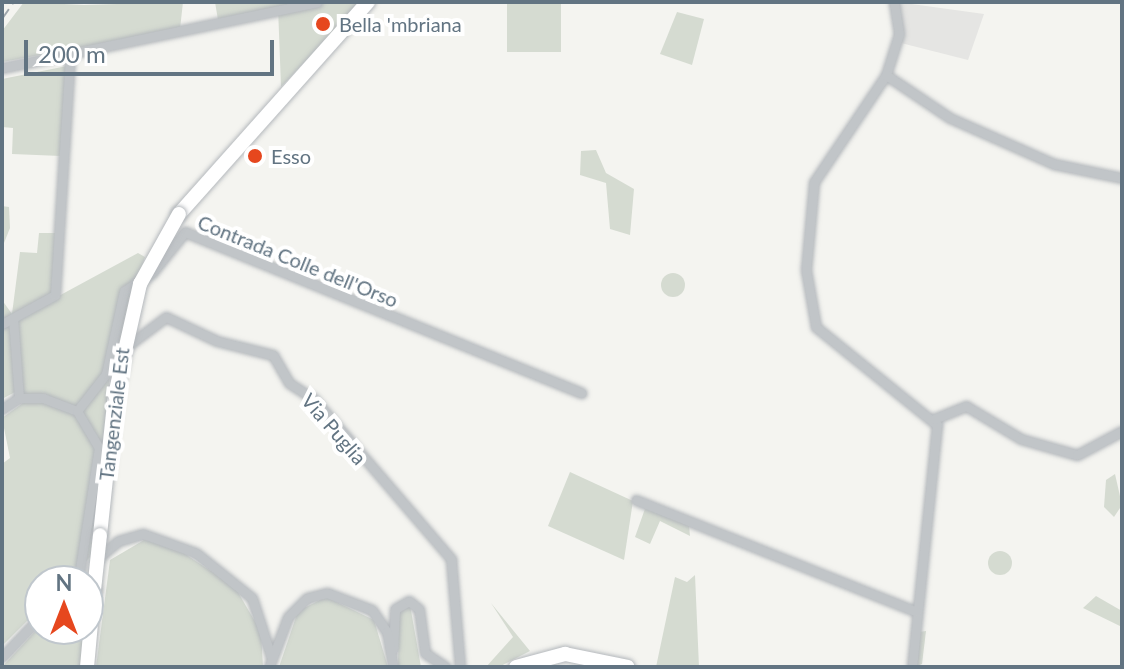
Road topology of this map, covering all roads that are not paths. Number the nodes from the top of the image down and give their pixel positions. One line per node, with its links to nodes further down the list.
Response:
1 (317, 2): 4 (street)
2 (368, 2): 25 (main road, Tangenziale Est, bridge)
3 (894, 2): 6 (street)
4 (70, 54): 5 (street); 8 (street)
5 (2, 68)
6 (886, 75): 7 (street); 15 (street)
7 (1122, 178)
8 (13, 318): 9 (street); 12 (street)
9 (2, 324)
10 (109, 359): 11 (street, Contrada Colle dell'Orso); 14 (street, Contrada Colle dell'Orso); 29 (street, Via Puglia)
11 (582, 393)
12 (19, 398): 13 (street); 14 (street)
13 (2, 409)
14 (77, 411): 18 (street)
15 (934, 419): 16 (street); 20 (street)
16 (1122, 431)
17 (636, 500): 20 (street)
18 (79, 565)
19 (91, 565): 23 (street)
20 (917, 612): 32 (street)
21 (24, 634): 24 (street)
22 (393, 649): 23 (street); 27 (street); 28 (street)
23 (271, 656): 26 (street)
24 (2, 657)
25 (87, 667)
26 (269, 667)
27 (393, 667)
28 (446, 667)
29 (460, 667)
30 (516, 667): 31 (main road)
31 (628, 667)
32 (912, 667)

